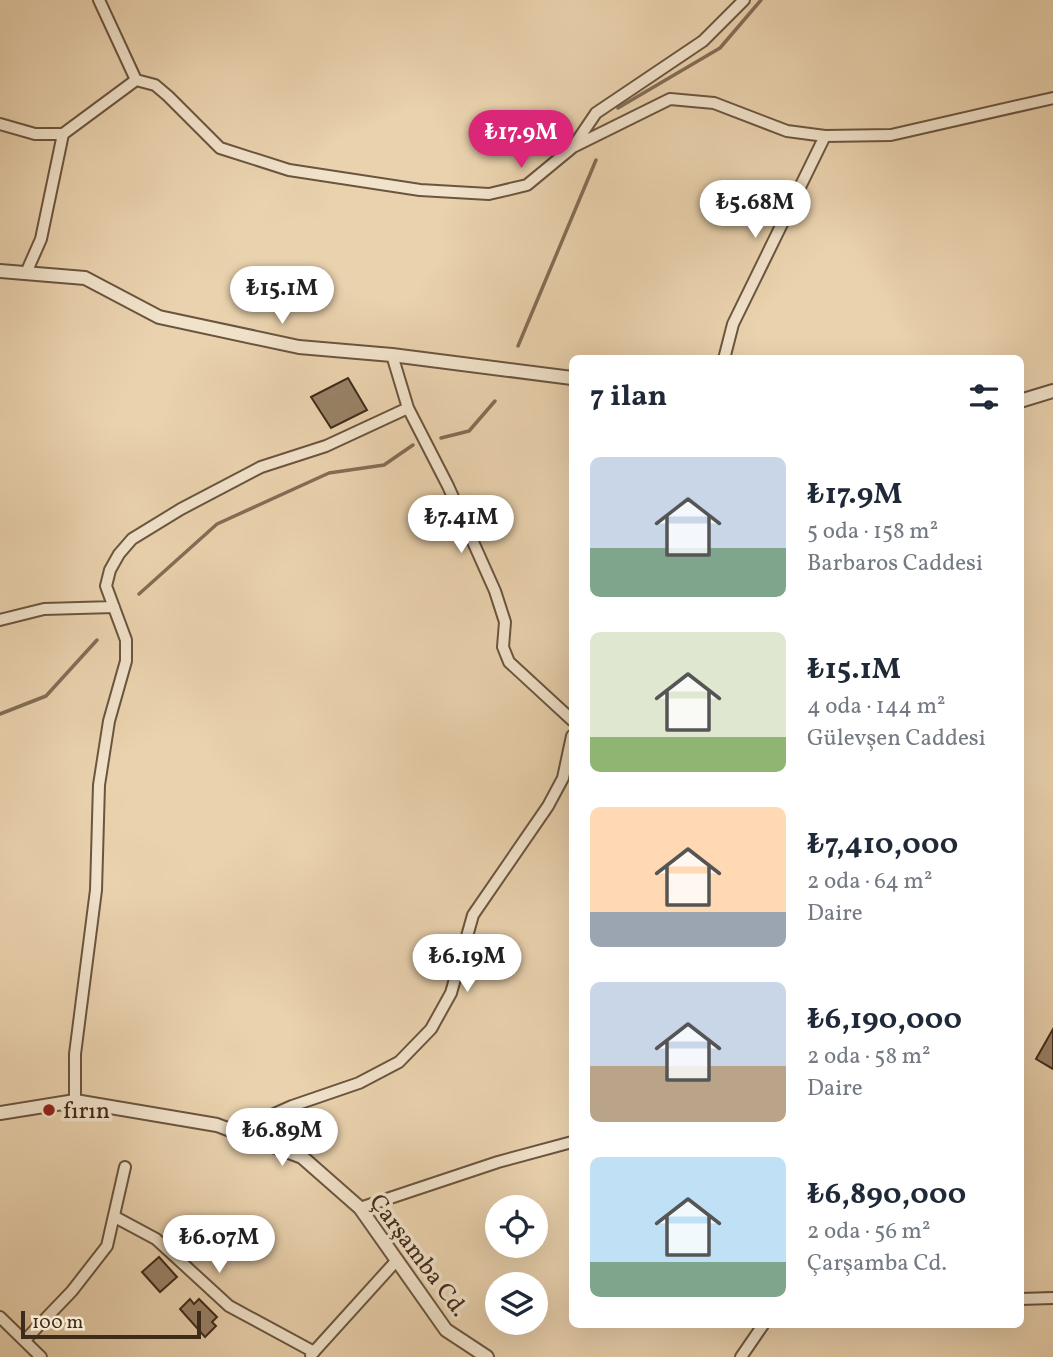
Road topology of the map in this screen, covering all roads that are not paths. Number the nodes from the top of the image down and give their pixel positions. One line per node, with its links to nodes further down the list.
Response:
1 (99, 0): 3 (street)
2 (744, 0): 8 (street)
3 (136, 80): 6 (street); 8 (street)
4 (1053, 98): 7 (street)
5 (0, 124): 6 (street)
6 (63, 134): 10 (street)
7 (825, 136): 8 (street); 12 (street)
8 (573, 146)
9 (0, 271): 10 (street)
10 (26, 273): 11 (street)
11 (393, 355): 13 (street); 16 (street)
12 (725, 355)
13 (569, 378)
14 (1053, 391): 15 (street)
15 (1024, 400)
16 (408, 408): 17 (street); 19 (street)
17 (114, 607): 18 (street); 21 (street)
18 (0, 621)
19 (569, 717)
20 (569, 750): 23 (street)
21 (75, 1101): 22 (street, Çarşamba Cd.); 23 (street, Çarşamba Cd.)
22 (0, 1113)
23 (234, 1132): 26 (street, Çarşamba Cd.)
24 (569, 1143): 26 (street)
25 (125, 1167): 27 (street)
26 (360, 1208): 28 (street, Çarşamba Cd.)
27 (115, 1217): 33 (street); 34 (street)
28 (397, 1260): 34 (street); 36 (street, Çarşamba Cd.)
29 (1053, 1298): 30 (street)
30 (1024, 1299)
31 (0, 1317): 33 (street)
32 (761, 1328): 37 (street)
33 (26, 1339): 35 (street)
34 (311, 1354)
35 (41, 1357)
36 (487, 1357)
37 (741, 1357)

